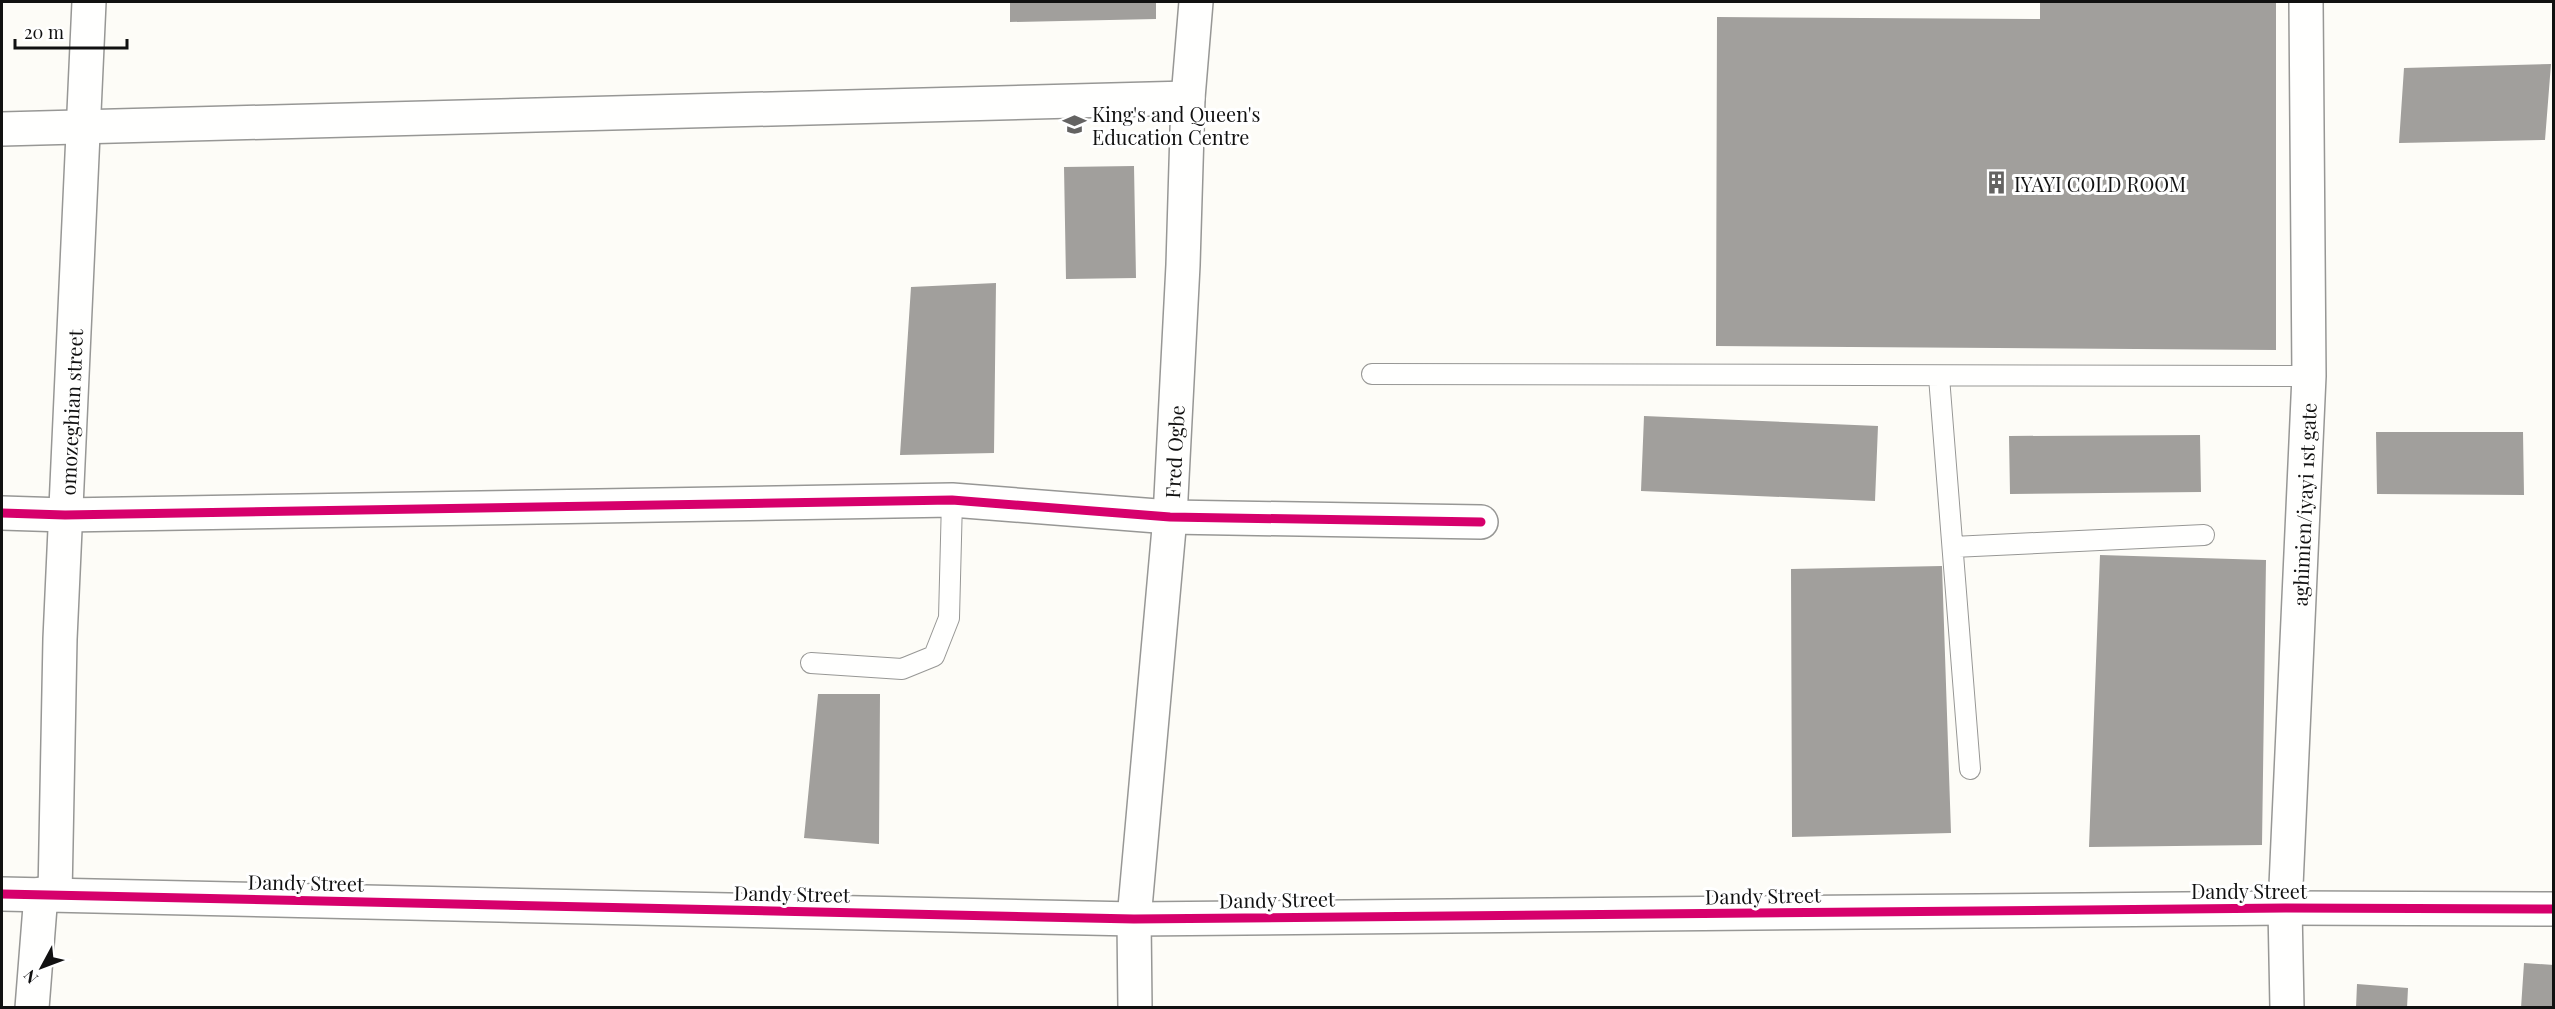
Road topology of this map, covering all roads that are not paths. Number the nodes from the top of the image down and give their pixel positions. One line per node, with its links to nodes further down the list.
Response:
1 (89, 2): 5 (street, omozeghian street)
2 (1196, 2): 4 (street, Fred Ogbe)
3 (2306, 2): 8 (street, aghimien/iyayi 1st gate)
4 (1188, 98): 5 (street); 13 (street, Fred Ogbe)
5 (82, 127): 6 (street); 12 (street, omozeghian street)
6 (2, 129)
7 (1372, 374): 9 (lane)
8 (2309, 376): 9 (lane); 21 (street, aghimien/iyayi 1st gate)
9 (1939, 377): 16 (lane)
10 (952, 500): 12 (street); 13 (street); 17 (lane)
11 (2, 513): 12 (street)
12 (65, 515): 20 (street, omozeghian street)
13 (1170, 517): 14 (street); 23 (street, Fred Ogbe)
14 (1481, 522)
15 (2204, 535): 16 (lane)
16 (1953, 547): 18 (lane)
17 (811, 663)
18 (1970, 769)
19 (2, 894): 20 (street, Dandy Street)
20 (48, 894): 23 (street, Dandy Street); 24 (street, omozeghian street)
21 (2285, 908): 22 (street, Dandy Street); 23 (street, Dandy Street); 26 (street, aghimien/iyayi 1st gate)
22 (2553, 909)
23 (1134, 919): 25 (street, Fred Ogbe)
24 (33, 1008)
25 (1135, 1008)
26 (2287, 1008)

